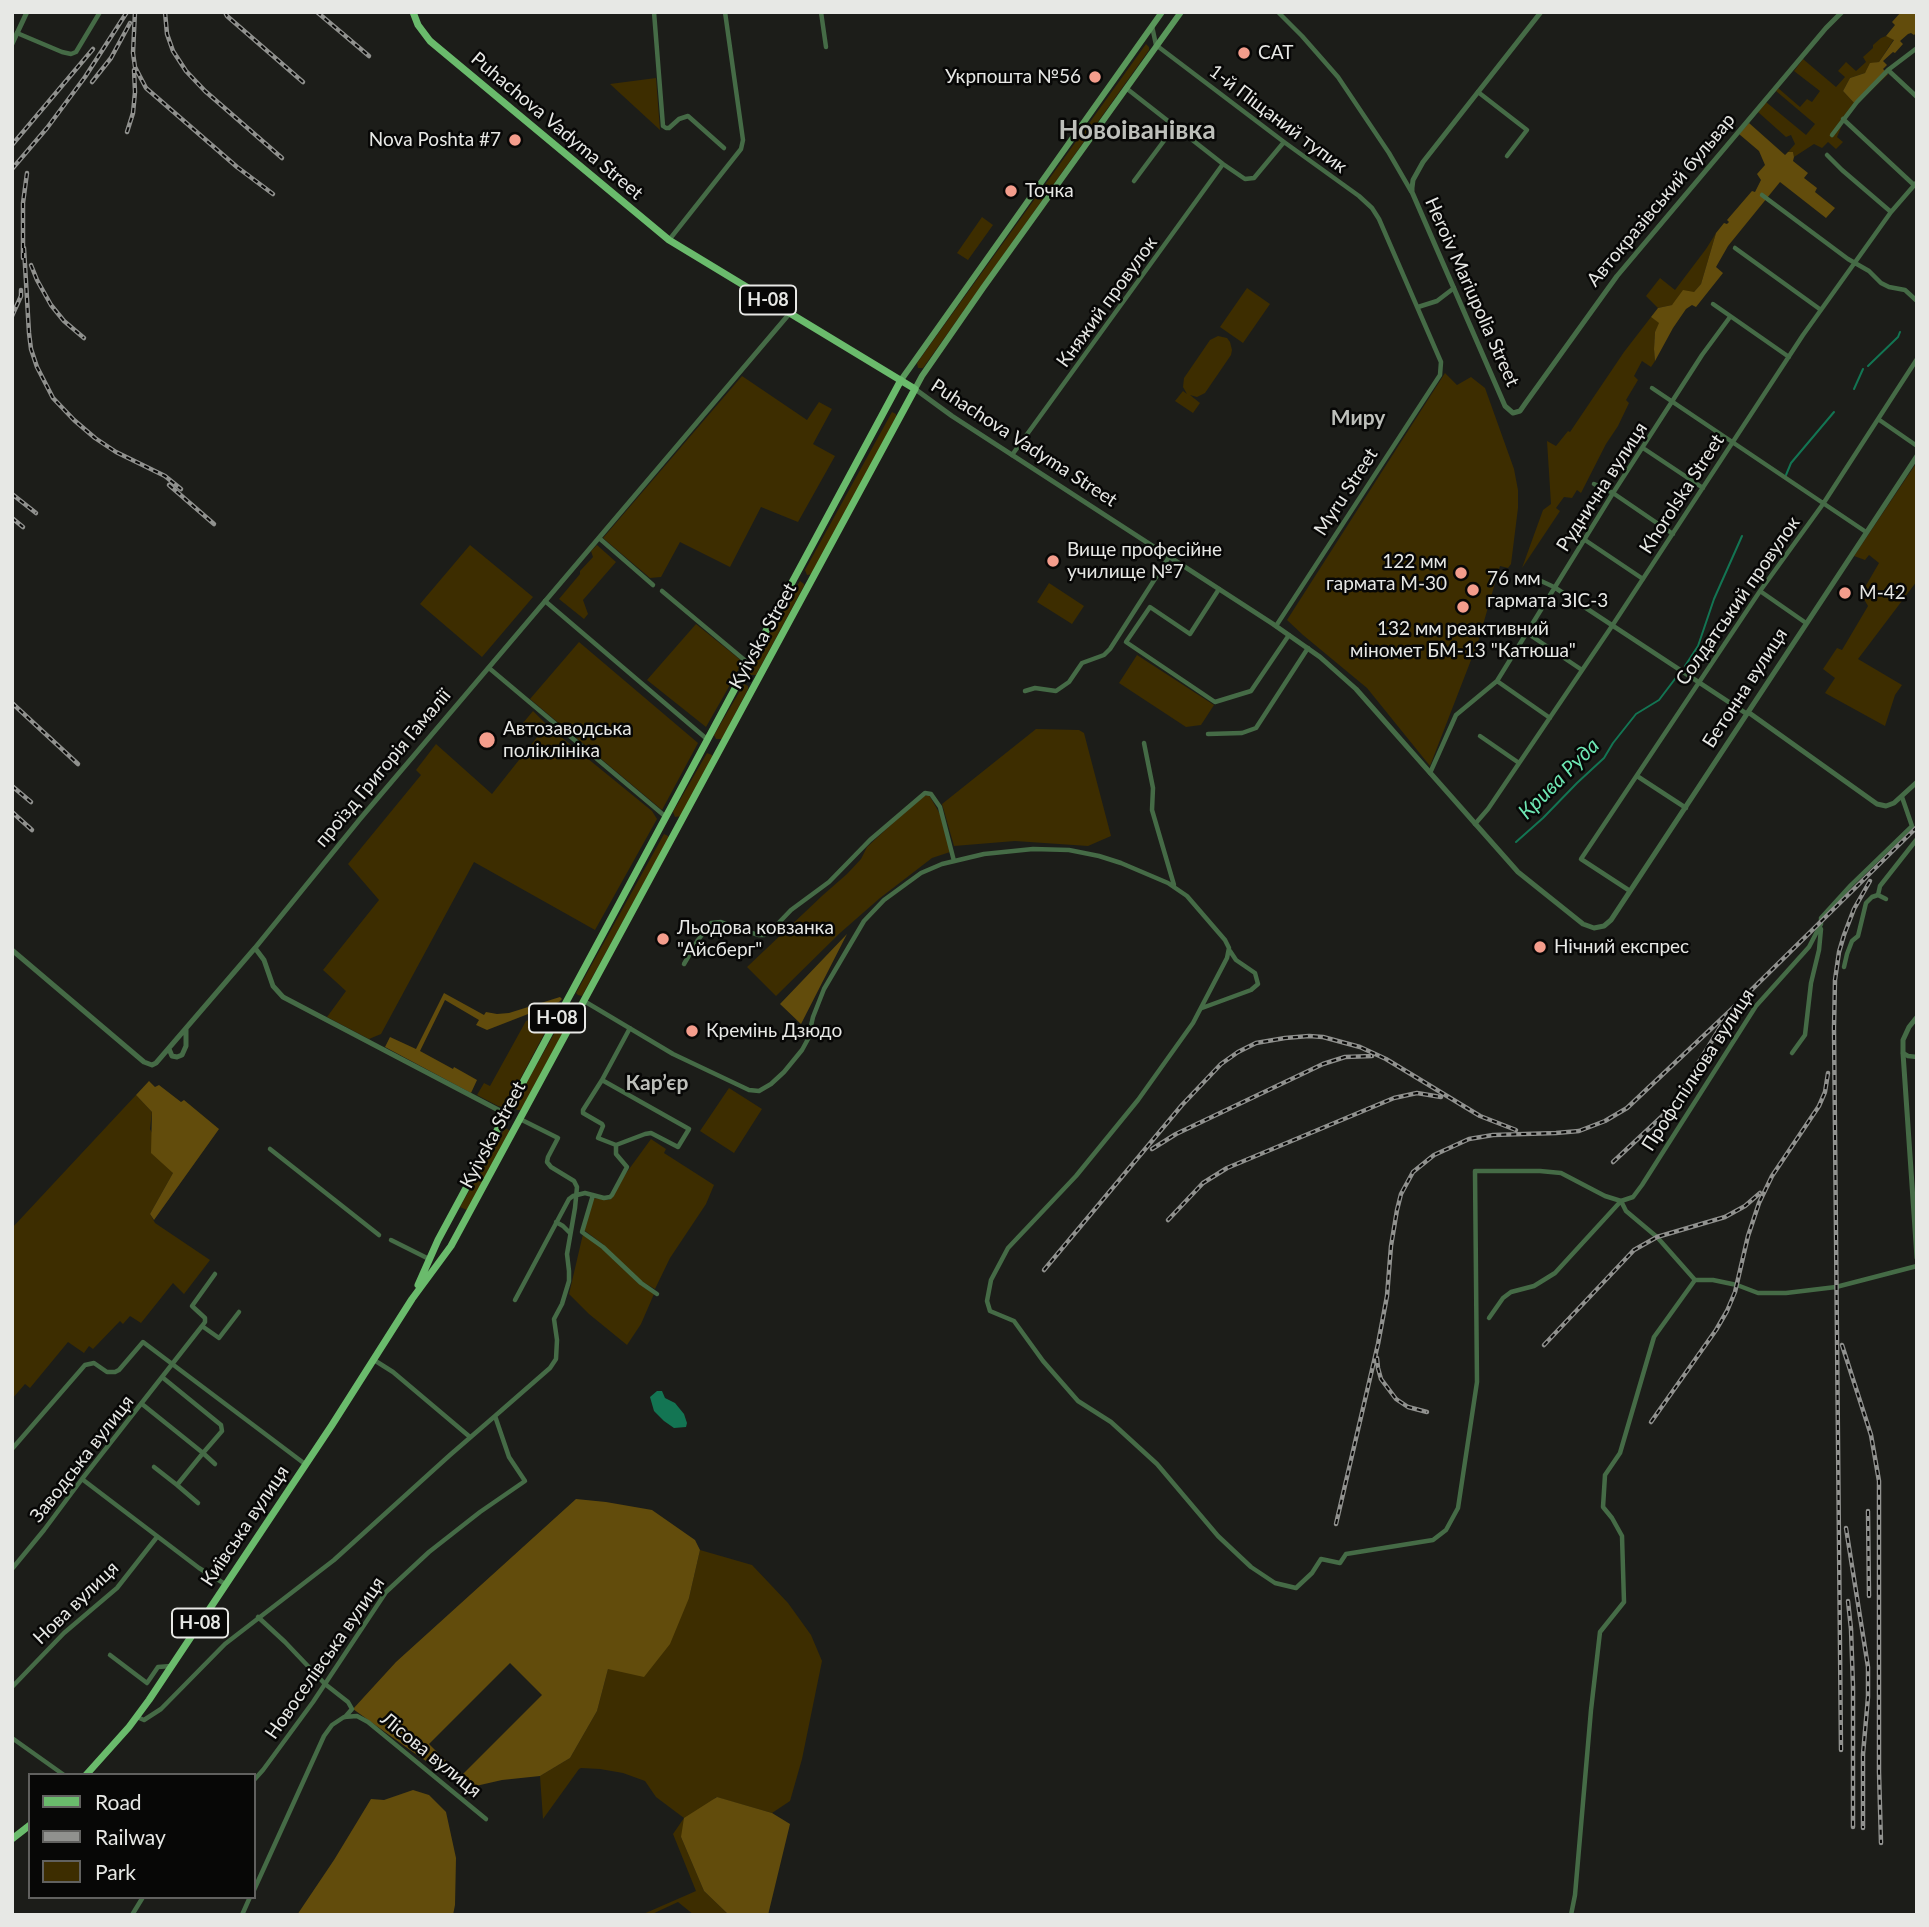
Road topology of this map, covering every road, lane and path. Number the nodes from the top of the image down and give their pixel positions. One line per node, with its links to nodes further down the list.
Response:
1 (27, 12): 13 (street)
2 (100, 12): 13 (street)
3 (412, 12): 38 (main road, Puhachova Vadyma Street / Н-08)
4 (654, 12): 28 (street)
5 (725, 12): 38 (street)
6 (821, 12): 18 (street)
7 (1162, 12): 12 (main road, Kyivska Street)
8 (1181, 12): 14 (main road, Kyivska Street)
9 (1279, 12): 34 (street)
10 (1541, 12): 22 (street, Heroiv Mariupolia Street)
11 (1842, 12): 54 (street, Автокразівський бульвар)
12 (1152, 26): 14 (main road); 15 (main road, Kyivska Street); 17 (street)
13 (17, 33): 16 (street)
14 (1164, 34): 17 (main road, Kyivska Street)
15 (1144, 36): 17 (main road); 50 (main road, Kyivska Street)
16 (12, 44)
17 (1156, 45): 21 (main road, Kyivska Street); 27 (street, 1-й Піщаний тупик)
18 (826, 47)
19 (1917, 48): 20 (street)
20 (1888, 70): 23 (street); 24 (street)
21 (1126, 88): 25 (street); 52 (main road, Kyivska Street)
22 (1478, 92): 30 (street); 34 (street, Heroiv Mariupolia Street)
23 (1917, 97)
24 (1843, 119): 26 (street); 33 (street)
25 (1175, 126): 31 (street); 32 (street)
26 (1832, 135)
27 (1284, 142): 31 (street); 37 (street, 1-й Піщаний тупик)
28 (724, 148)
29 (1827, 155): 36 (street)
30 (1507, 156)
31 (1223, 164): 59 (street, Княжий провулок)
32 (1135, 181)
33 (1915, 183): 36 (street, Khorolska Street)
34 (1412, 192): 41 (street, Heroiv Mariupolia Street)
35 (1762, 195): 40 (street)
36 (1891, 212): 40 (street, Khorolska Street)
37 (1379, 219): 44 (street, Myru Street)
38 (669, 240): 46 (main road, Puhachova Vadyma Street / Н-08)
39 (1735, 248): 45 (street)
40 (1854, 263): 42 (street); 45 (street, Khorolska Street)
41 (1454, 288): 44 (street); 54 (street, Heroiv Mariupolia Street)
42 (1917, 301)
43 (1713, 304): 47 (street)
44 (1418, 307): 81 (street, Myru Street)
45 (1821, 310): 48 (street, Khorolska Street)
46 (790, 313): 50 (main road, Puhachova Vadyma Street / Н-08); 67 (street, проїзд Григорія Гамалії)
47 (1730, 317): 48 (street); 53 (street, Руднична вулиця)
48 (1789, 357): 56 (street, Khorolska Street)
49 (1917, 359): 55 (street, Солдатський провулок)
50 (901, 380): 52 (main road, Puhachova Vadyma Street / Н-08); 70 (main road, Kyivska Street / Н-08)
51 (1652, 388): 53 (street)
52 (915, 389): 59 (street, Puhachova Vadyma Street); 73 (main road, Kyivska Street / Н-08)
53 (1674, 402): 56 (street); 58 (street, Руднична вулиця)
54 (1513, 413)
55 (1878, 419): 57 (street); 64 (street, Солдатський провулок)
56 (1734, 442): 62 (street, Khorolska Street); 64 (street)
57 (1917, 446)
58 (1643, 448): 62 (street); 63 (street, Руднична вулиця)
59 (1012, 455): 69 (street, Puhachova Vadyma Street)
60 (1917, 456): 65 (street, Бетонна вулиця)
61 (1594, 484): 63 (street)
62 (1703, 488): 66 (street, Khorolska Street)
63 (1613, 493): 66 (street); 68 (street, Руднична вулиця)
64 (1823, 504): 65 (street); 77 (street, Солдатський провулок)
65 (1866, 532): 80 (street, Бетонна вулиця)
66 (1673, 534): 71 (street, Khorolska Street)
67 (599, 538): 74 (street); 79 (street, проїзд Григорія Гамалії)
68 (1585, 540): 71 (street); 75 (street, Руднична вулиця)
69 (1169, 557): 76 (street, Puhachova Vadyma Street); 93 (street)
70 (797, 574): 73 (main road); 86 (main road, Kyivska Street / Н-08)
71 (1643, 579): 82 (street, Khorolska Street)
72 (1539, 580): 75 (street)
73 (811, 582): 91 (main road, Kyivska Street / Н-08)
74 (653, 585)
75 (1554, 587): 82 (street); 83 (street, Руднична вулиця)
76 (1219, 589): 81 (street, Puhachova Vadyma Street); 84 (street)
77 (1760, 590): 80 (street); 92 (street, Солдатський провулок)
78 (662, 592): 86 (street)
79 (545, 601): 87 (street, проїзд Григорія Гамалії); 98 (street)
80 (1805, 623): 94 (street, Бетонна вулиця)
81 (1276, 626): 84 (street, Puhachova Vadyma Street)
82 (1612, 626): 88 (street, Khorolska Street); 92 (street)
83 (1527, 633): 88 (street); 90 (street, Руднична вулиця)
84 (1289, 635): 85 (street, Puhachova Vadyma Street)
85 (1308, 648): 96 (street); 102 (street, Puhachova Vadyma Street)
86 (749, 663): 89 (main road, Kyivska Street / Н-08)
87 (489, 668): 107 (street); 118 (street, проїзд Григорія Гамалії)
88 (1582, 670): 95 (street, Khorolska Street)
89 (742, 675): 91 (main road); 98 (main road, Kyivska Street / Н-08)
90 (1497, 681): 95 (street); 102 (street, Руднична вулиця)
91 (756, 682): 100 (main road, Kyivska Street / Н-08)
92 (1699, 682): 94 (street); 103 (street, Солдатський провулок)
93 (1025, 691)
94 (1747, 713): 105 (street); 106 (street, Бетонна вулиця)
95 (1550, 718): 101 (street, Khorolska Street)
96 (1208, 734)
97 (1480, 736): 101 (street)
98 (708, 740): 100 (main road); 107 (main road, Kyivska Street / Н-08)
99 (1144, 743): 112 (street)
100 (721, 747): 108 (main road, Kyivska Street / Н-08)
101 (1519, 763): 109 (street, Khorolska Street)
102 (1429, 774): 109 (street, Puhachova Vadyma Street)
103 (1637, 776): 106 (street); 113 (street, Солдатський провулок)
104 (1917, 782): 105 (street)
105 (1902, 797): 116 (street, Профспілкова вулиця)
106 (1686, 808): 113 (street, Бетонна вулиця)
107 (666, 817): 108 (main road); 123 (main road, Kyivska Street / Н-08)
108 (679, 825): 124 (main road, Kyivska Street / Н-08)
109 (1474, 825): 117 (street, Puhachova Vadyma Street)
110 (1917, 839): 114 (street)
111 (954, 860): 112 (street); 121 (street); 128 (street)
112 (1174, 886): 119 (street)
113 (1630, 891): 117 (street, Бетонна вулиця)
114 (1878, 895): 115 (street); 122 (street)
115 (1886, 899)
116 (1821, 925): 130 (street); 145 (street, Профспілкова вулиця)
117 (1594, 928)
118 (255, 948): 127 (street, проїзд Григорія Гамалії); 136 (street)
119 (1229, 948): 125 (street); 125 (street)
120 (12, 950): 132 (street, проїзд Григорія Гамалії)
121 (684, 964)
122 (1844, 967)
123 (571, 994): 124 (main road); 136 (main road, Kyivska Street / Н-08)
124 (583, 1001): 128 (street); 137 (main road, Kyivska Street / Н-08)
125 (1202, 1008): 145 (street)
126 (1917, 1017): 131 (street)
127 (186, 1028): 129 (street, проїзд Григорія Гамалії); 133 (street)
128 (630, 1028): 135 (street)
129 (169, 1049): 132 (street, проїзд Григорія Гамалії); 133 (street)
130 (1792, 1053)
131 (1903, 1054): 134 (street); 139 (street)
132 (163, 1056): 133 (street)
133 (174, 1057)
134 (1917, 1057)
135 (602, 1080): 140 (street); 140 (street)
136 (506, 1114): 137 (main road); 151 (main road, Kyivska Street / Н-08)
137 (519, 1120): 142 (street); 156 (main road, Kyivska Street / Н-08)
138 (1917, 1121): 139 (street)
139 (1907, 1122): 144 (street)
140 (616, 1145): 143 (street)
141 (270, 1149): 148 (street)
142 (576, 1195): 143 (street); 146 (street); 147 (street)
143 (593, 1195): 155 (street)
144 (1915, 1200): 150 (street)
145 (1621, 1201): 154 (street); 159 (street, Профспілкова вулиця)
146 (556, 1223): 147 (street); 157 (street)
147 (570, 1233): 165 (street)
148 (379, 1235)
149 (391, 1240): 151 (street)
150 (1917, 1258)
151 (430, 1259): 156 (main road, Kyivska Street / Н-08)
152 (1917, 1266): 154 (street)
153 (215, 1274): 160 (street)
154 (1695, 1280): 197 (street)
155 (657, 1294)
156 (412, 1299): 161 (main road, Kyivska Street / Н-08)
157 (514, 1300)
158 (239, 1312): 160 (street)
159 (1489, 1318)
160 (202, 1326): 162 (street, Заводська вулиця)
161 (374, 1360): 166 (street); 170 (main road, Kyivska Street / Н-08)
162 (172, 1365): 163 (street, Заводська вулиця); 167 (street); 170 (street)
163 (162, 1377): 164 (street, Заводська вулиця); 168 (street)
164 (142, 1404): 168 (street); 172 (street, Заводська вулиця)
165 (495, 1416): 166 (street); 181 (street, Новоселівська вулиця)
166 (470, 1437): 178 (street)
167 (12, 1449)
168 (203, 1453): 169 (street); 173 (street)
169 (215, 1464)
170 (306, 1464): 177 (main road, Київська вулиця / Н-08)
171 (154, 1467): 173 (street)
172 (82, 1479): 175 (street); 176 (street, Заводська вулиця)
173 (177, 1485): 174 (street)
174 (198, 1503)
175 (157, 1537): 177 (street); 182 (street, Нова вулиця)
176 (12, 1569)
177 (225, 1584): 180 (main road, Київська вулиця / Н-08)
178 (258, 1617): 181 (street); 183 (street)
179 (110, 1655): 180 (street)
180 (172, 1666): 183 (main road, Київська вулиця / Н-08)
181 (325, 1684): 184 (street); 188 (street, Новоселівська вулиця)
182 (12, 1687)
183 (137, 1717): 187 (main road, Київська вулиця / Н-08)
184 (344, 1717): 189 (street, Лісова вулиця); 192 (street)
185 (12, 1738): 186 (street)
186 (61, 1773)
187 (88, 1773)
188 (256, 1778)
189 (486, 1819)
190 (28, 1827): 191 (main road)
191 (12, 1839)
192 (256, 1886)
193 (141, 1899): 195 (street)
194 (249, 1899): 196 (street)
195 (132, 1915)
196 (242, 1915)
197 (1573, 1915)

